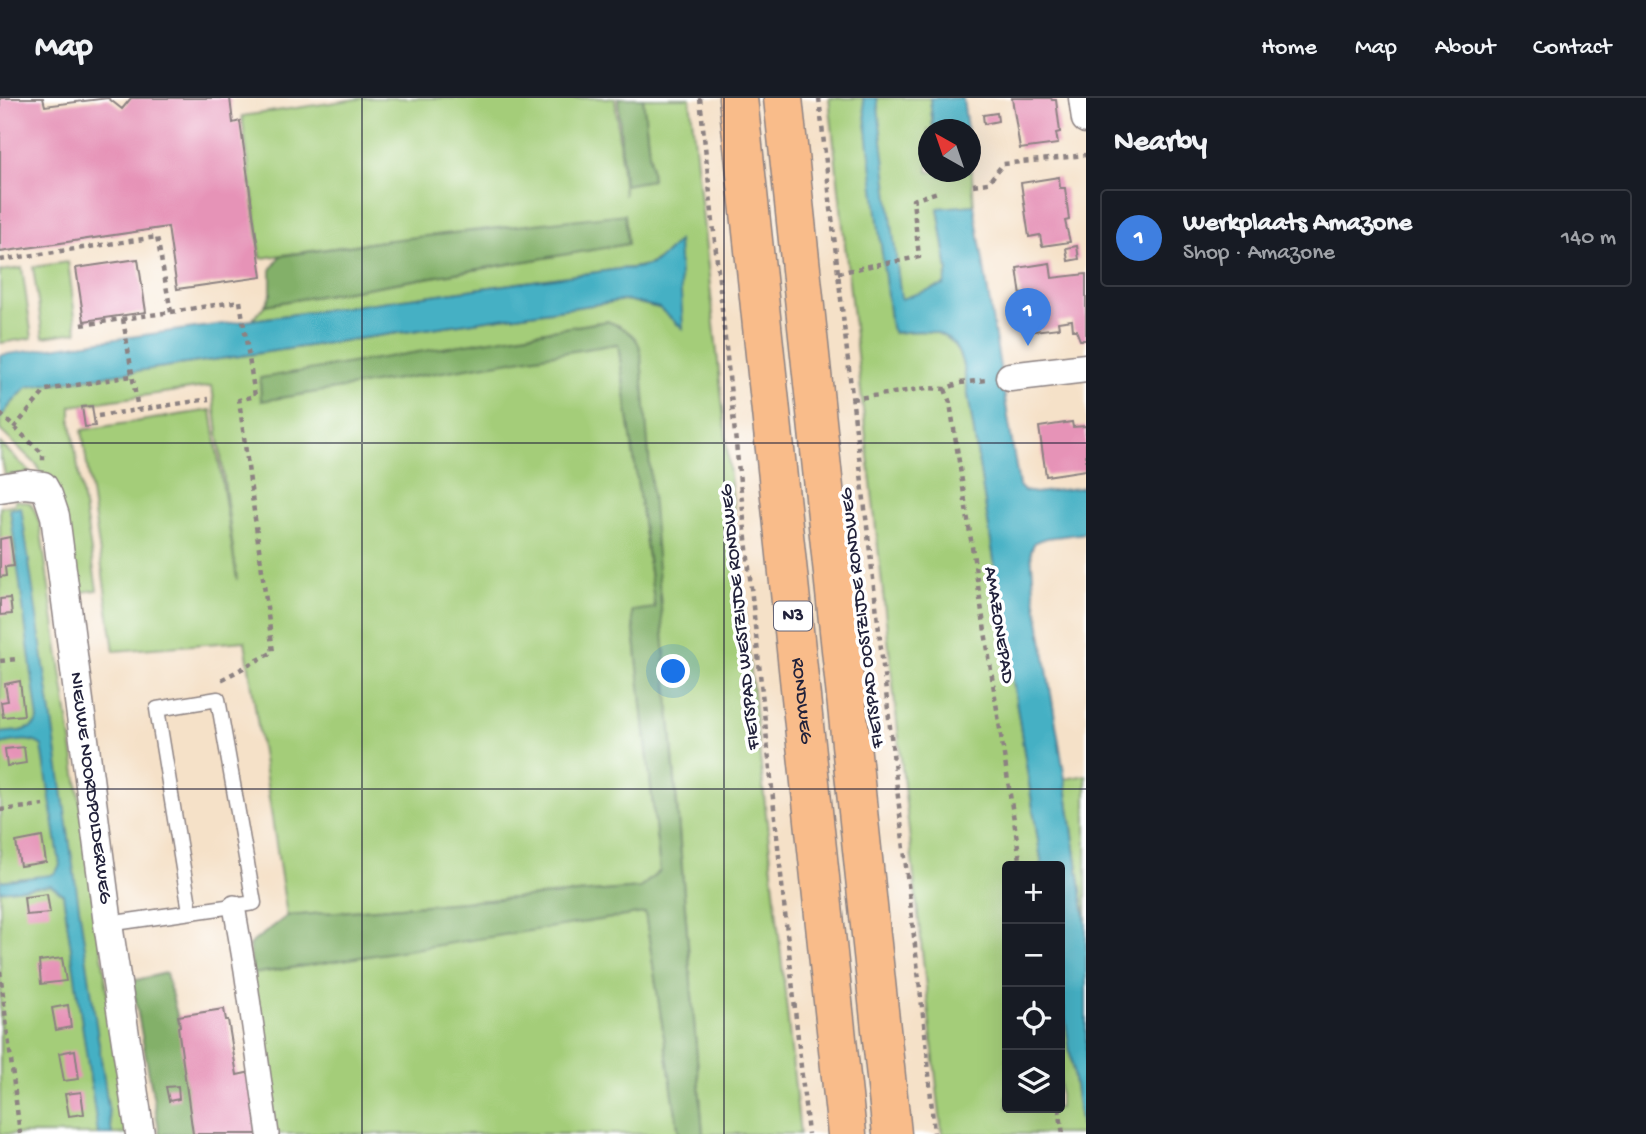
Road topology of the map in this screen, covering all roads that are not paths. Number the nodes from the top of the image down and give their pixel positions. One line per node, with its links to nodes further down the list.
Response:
1 (738, 98): 13 (highway, RONDWEG / N3)
2 (783, 98): 14 (highway, N3)
3 (1083, 98): 4 (street)
4 (1086, 119)
5 (1086, 368): 6 (street)
6 (1010, 377)
7 (0, 488): 10 (street, NIEUWE NOORDPOLDERWEG)
8 (234, 906): 9 (lane); 9 (lane); 12 (street)
9 (190, 911): 10 (lane)
10 (108, 924): 11 (street, NIEUWE NOORDPOLDERWEG)
11 (140, 1134)
12 (268, 1134)
13 (848, 1134)
14 (892, 1134)

